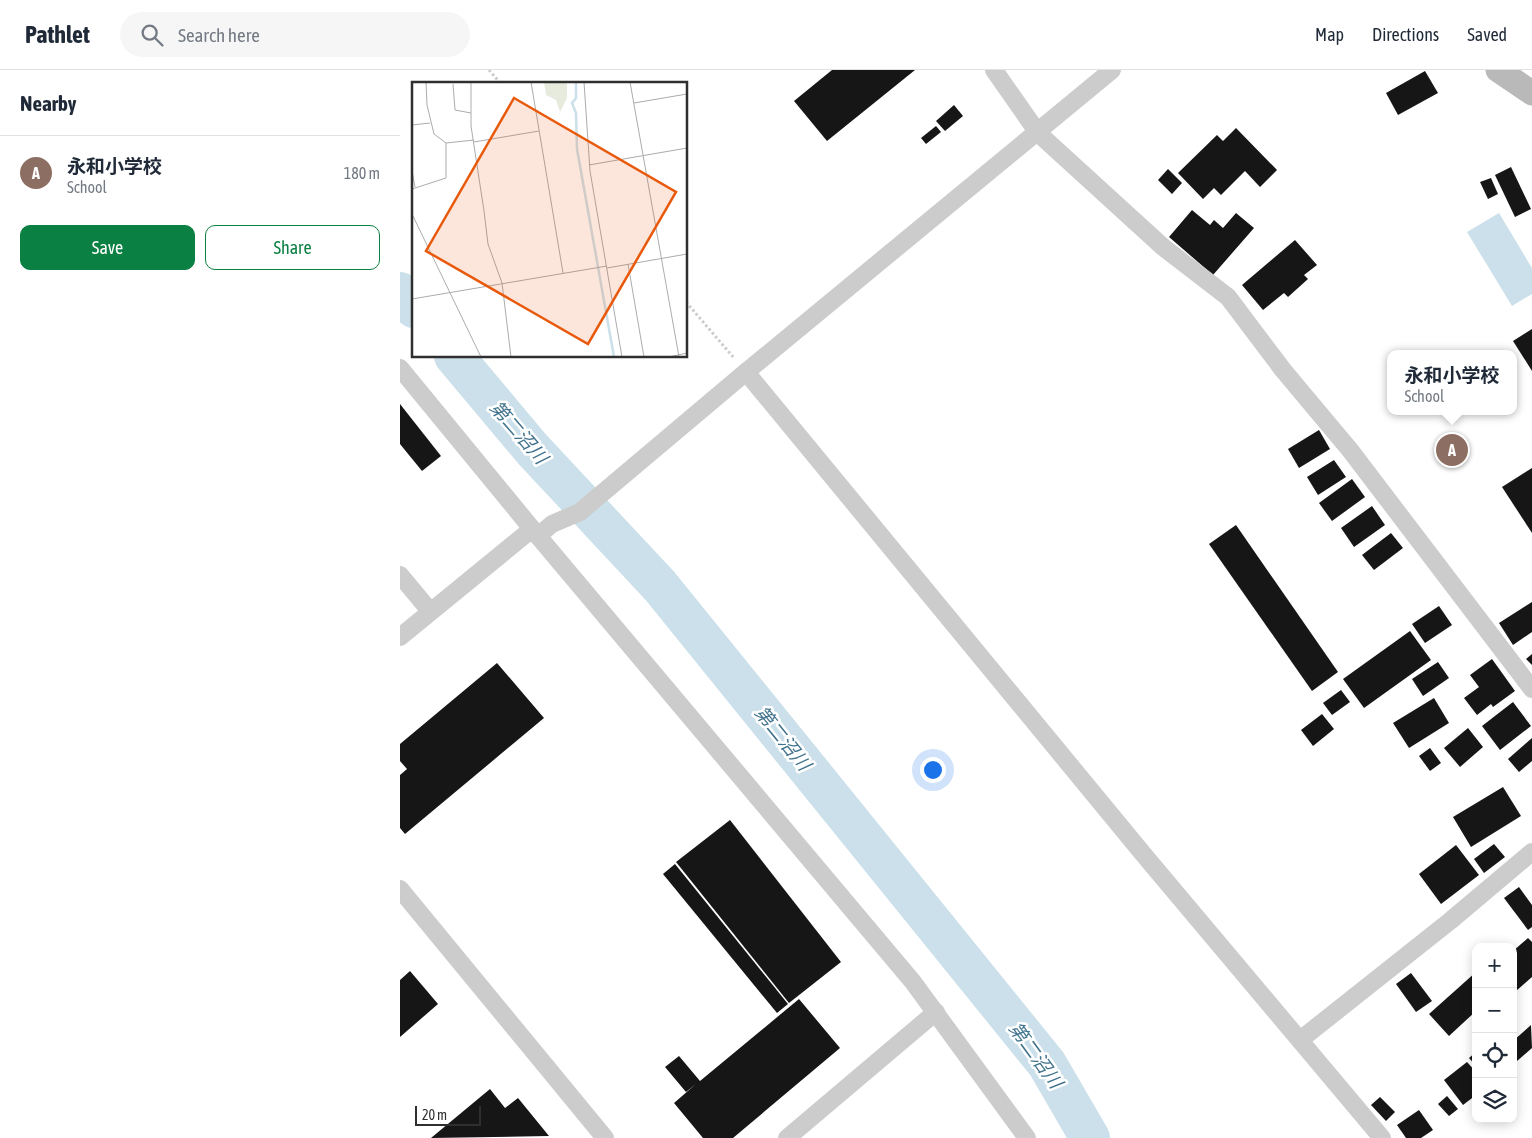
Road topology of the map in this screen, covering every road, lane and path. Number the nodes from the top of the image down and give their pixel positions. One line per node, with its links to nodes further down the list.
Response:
1 (489, 70): 5 (path)
2 (994, 70): 7 (street)
3 (1112, 70): 7 (street)
4 (1498, 70): 6 (main road)
5 (499, 82)
6 (1532, 93)
7 (1038, 133): 10 (street); 15 (street)
8 (688, 304): 10 (path)
9 (400, 368): 11 (street)
10 (746, 372): 11 (street); 19 (street)
11 (535, 533): 13 (street); 18 (street)
12 (400, 575): 13 (street)
13 (430, 611): 14 (street)
14 (400, 637)
15 (1532, 689)
16 (1532, 852): 19 (street)
17 (400, 889): 20 (street)
18 (936, 1012): 21 (street); 22 (street)
19 (1300, 1040): 23 (street)
20 (605, 1138)
21 (787, 1138)
22 (1027, 1138)
23 (1382, 1138)

